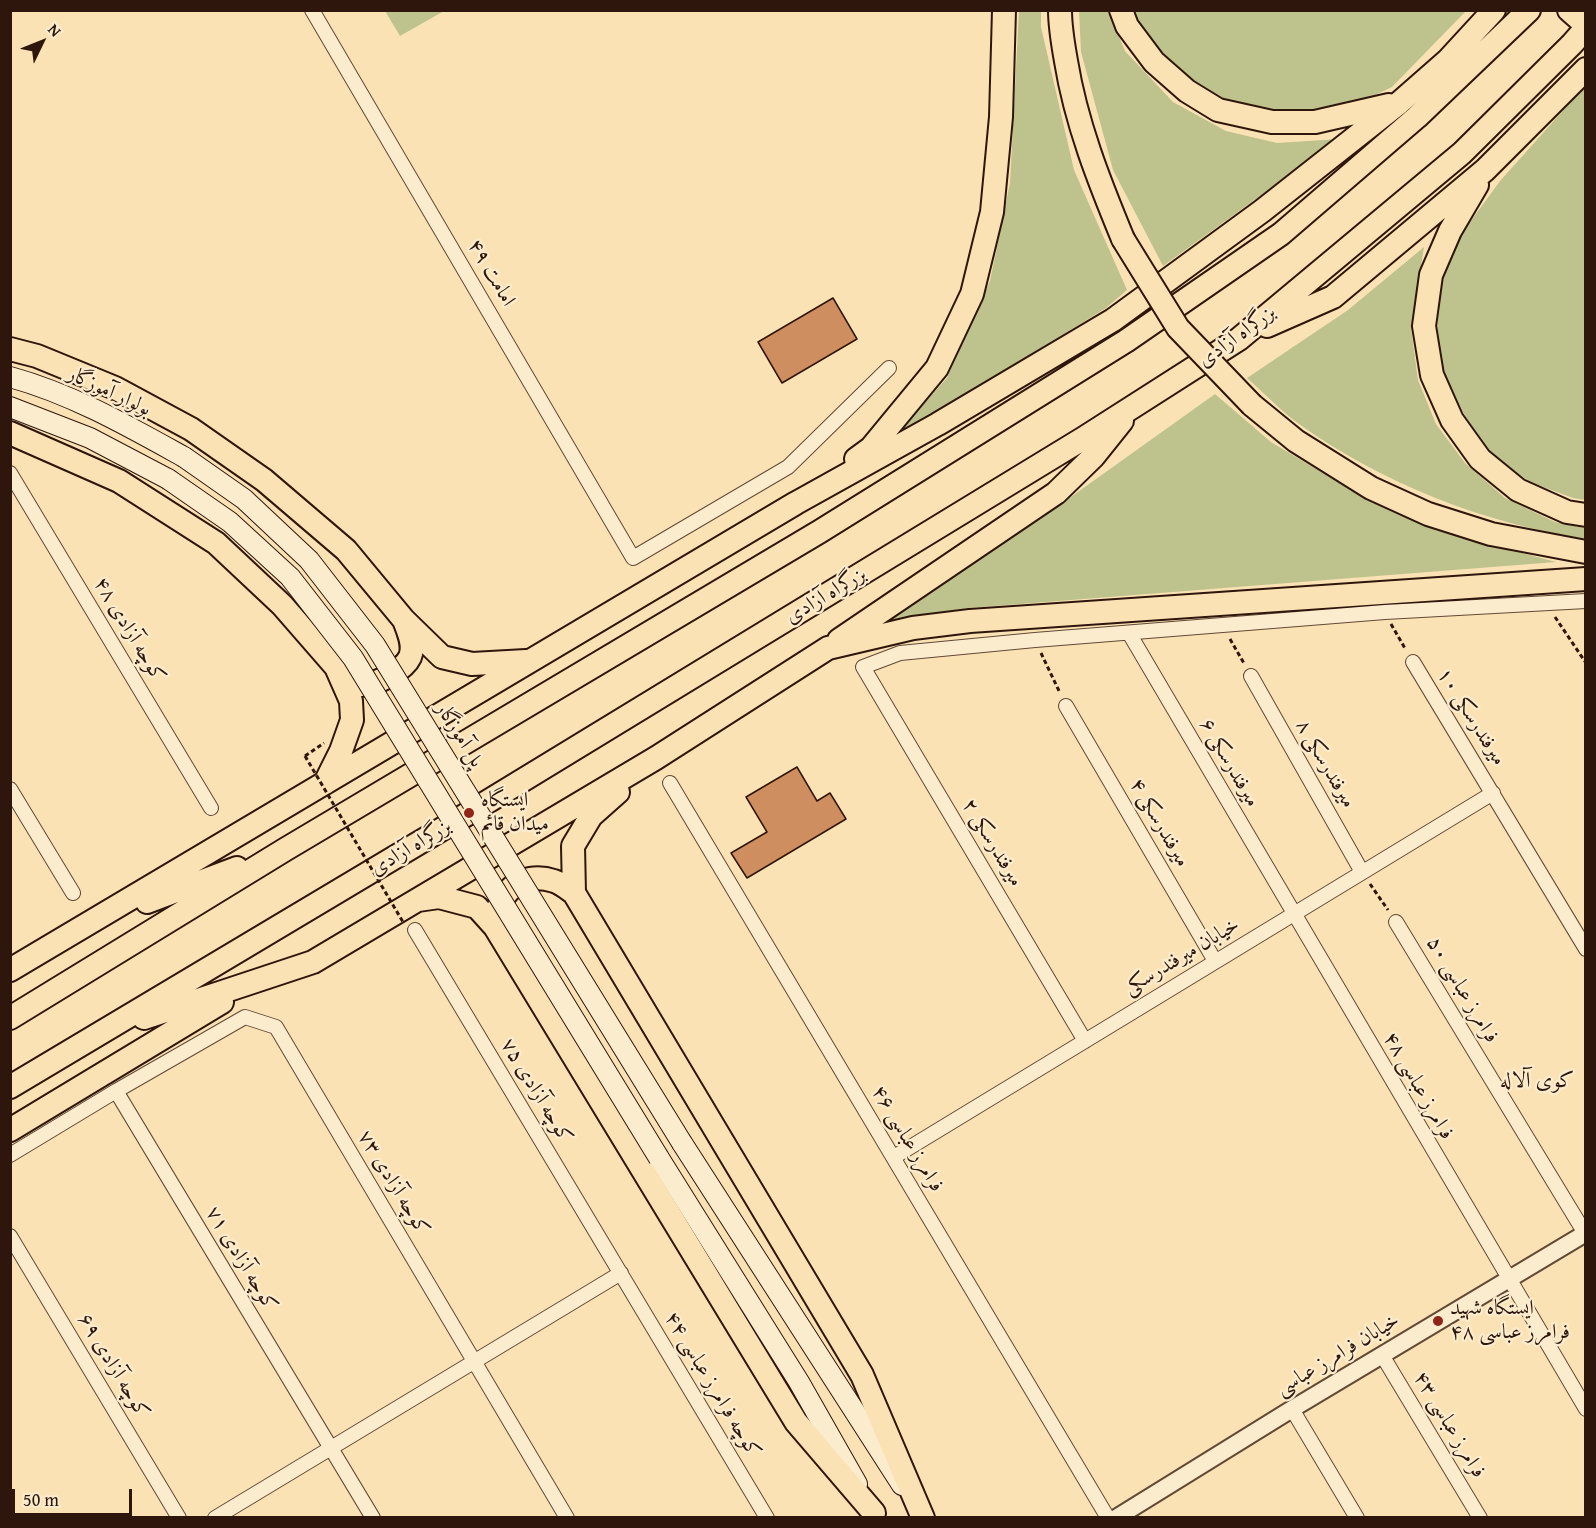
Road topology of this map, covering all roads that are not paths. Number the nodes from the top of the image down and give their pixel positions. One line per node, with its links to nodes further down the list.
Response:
1 (312, 10): 14 (street, امامت ۴۹)
2 (1004, 10): 21 (highway)
3 (1060, 10): 23 (highway, bridge)
4 (1121, 10): 10 (highway)
5 (1494, 10): 10 (highway)
6 (1529, 10): 40 (highway)
7 (1569, 10): 8 (highway)
8 (1586, 26): 12 (highway, بزرگراه آزادی)
9 (1586, 69): 11 (highway)
10 (1399, 102): 21 (highway)
11 (1485, 170): 12 (highway); 22 (highway)
12 (1239, 339): 17 (highway, بزرگراه آزادی)
13 (10, 349): 26 (highway)
14 (889, 368)
15 (10, 377): 19 (main road, بولوار آموزگار)
16 (10, 407): 71 (main road, bridge)
17 (1132, 409): 28 (highway); 55 (highway, بزرگراه آزادی)
18 (10, 433): 31 (highway)
19 (184, 457): 77 (main road, پل آموزگار, bridge)
20 (10, 473): 39 (street, کوچه آزادی ۴۸)
21 (796, 503): 29 (highway)
22 (1586, 515)
23 (1586, 552)
24 (1586, 579): 28 (highway)
25 (1586, 601): 27 (street)
26 (405, 620): 29 (highway); 31 (highway)
27 (1129, 633): 45 (street, میرفندرسکی ۶); 56 (street, میرفندرسکی ۲)
28 (828, 648): 34 (highway)
29 (531, 661): 35 (highway)
30 (1413, 662): 38 (street, میرفندرسکی ۱۰)
31 (336, 667): 35 (highway)
32 (1251, 676): 41 (street, میرفندرسکی ۸)
33 (1066, 706): 51 (street, میرفندرسکی ۴)
34 (656, 758): 43 (highway); 44 (highway)
35 (325, 783): 47 (highway)
36 (670, 783): 61 (street, فرامرز عباسی ۴۶)
37 (10, 789): 42 (street)
38 (1493, 793): 41 (street, خیابان میرفندرسکی); 50 (street, میرفندرسکی ۱۰)
39 (211, 808)
40 (286, 849): 47 (highway); 54 (highway)
41 (1362, 872): 45 (street, خیابان میرفندرسکی)
42 (73, 893)
43 (574, 893): 48 (highway); 77 (highway)
44 (414, 901): 48 (highway); 53 (highway)
45 (1293, 914): 51 (street, خیابان میرفندرسکی); 65 (street, فرامرز عباسی ۴۸)
46 (1396, 922): 62 (street, فرامرز عباسی ۵۰)
47 (91, 923): 52 (highway)
48 (495, 927): 71 (highway)
49 (415, 930): 64 (street, کوچه آزادی ۷۵)
50 (1586, 949)
51 (1215, 961): 56 (street, خیابان میرفندرسکی)
52 (10, 970)
53 (257, 981): 55 (highway); 59 (highway)
54 (10, 1018)
55 (102, 1032): 57 (highway, بزرگراه آزادی)
56 (1085, 1041): 61 (street, خیابان میرفندرسکی)
57 (10, 1088)
58 (116, 1091): 60 (street); 67 (street, کوچه آزادی ۷۳); 70 (street, کوچه آزادی ۷۱)
59 (10, 1130)
60 (10, 1155)
61 (894, 1156): 78 (street, فرامرز عباسی ۴۶)
62 (1585, 1234): 65 (street, خیابان فرامرز عباسی)
63 (10, 1236): 72 (street, کوچه آزادی ۶۹)
64 (621, 1273): 67 (street); 76 (street, کوچه فرامرز عباسی ۴۴)
65 (1508, 1279): 66 (street, خیابان فرامرز عباسی); 69 (street, فرامرز عباسی ۴۸)
66 (1382, 1355): 68 (street, خیابان فرامرز عباسی); 81 (street, فرامرز عباسی ۴۳)
67 (475, 1361): 70 (street); 75 (street, کوچه آزادی ۷۳)
68 (1292, 1409): 79 (street, خیابان فرامرز عباسی); 80 (street)
69 (1586, 1409)
70 (331, 1448): 73 (street); 74 (street, کوچه آزادی ۷۱)
71 (875, 1515)
72 (179, 1518)
73 (215, 1518)
74 (373, 1518)
75 (567, 1518)
76 (767, 1518)
77 (923, 1518)
78 (1108, 1518)
79 (1116, 1518)
80 (1357, 1518)
81 (1480, 1518)

